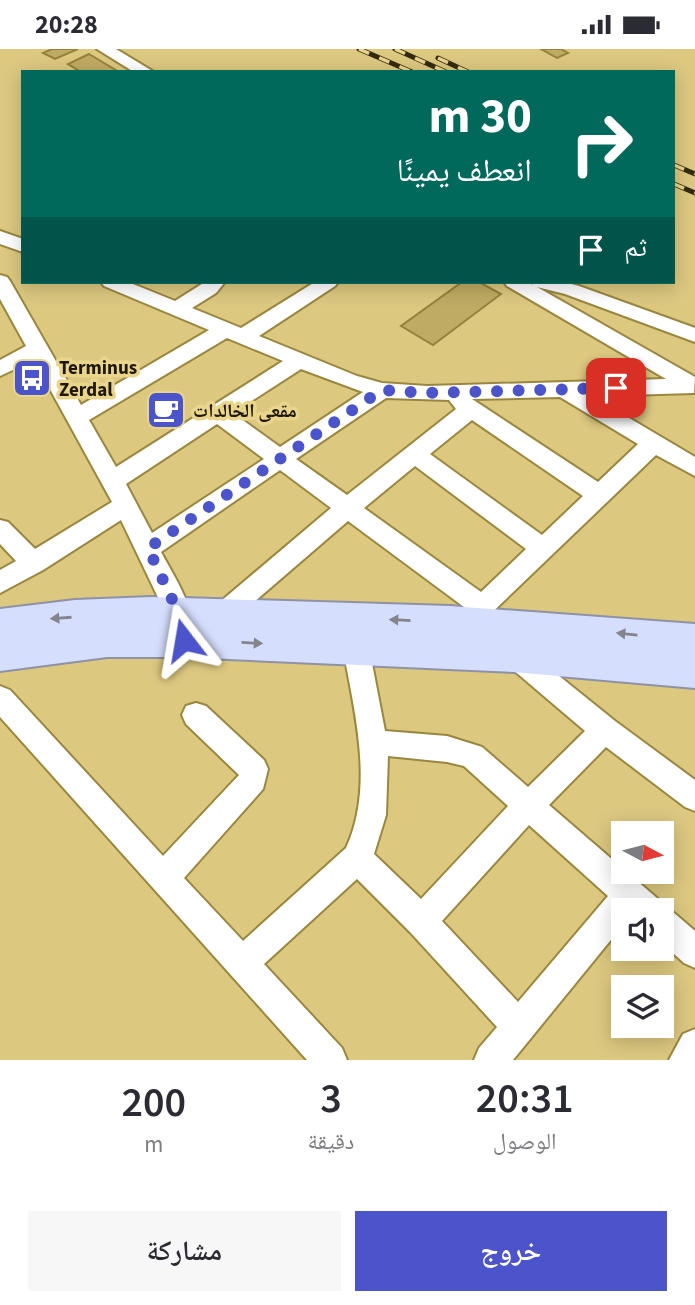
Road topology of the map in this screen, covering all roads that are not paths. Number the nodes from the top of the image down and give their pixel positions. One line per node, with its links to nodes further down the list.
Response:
1 (104, 49): 2 (street)
2 (142, 70)
3 (0, 237): 4 (street)
4 (21, 245)
5 (0, 281): 11 (street)
6 (116, 284): 12 (street)
7 (213, 284): 12 (street)
8 (324, 284): 13 (street)
9 (517, 284): 18 (street)
10 (548, 284): 14 (street)
11 (5, 303): 15 (street)
12 (177, 309): 13 (street)
13 (236, 333): 16 (street); 24 (street)
14 (695, 335)
15 (37, 349): 17 (street); 24 (street)
16 (300, 360): 20 (street); 23 (street)
17 (0, 369)
18 (694, 386): 19 (street)
19 (565, 389): 21 (street); 25 (street)
20 (382, 390): 21 (street); 27 (street)
21 (447, 393): 22 (street)
22 (471, 409): 26 (street); 30 (street)
23 (217, 413): 27 (street); 29 (street)
24 (76, 418): 29 (street)
25 (654, 443): 28 (street); 30 (street)
26 (414, 454): 32 (street); 35 (street)
27 (279, 460): 32 (street); 34 (street)
28 (695, 468)
29 (112, 481): 31 (street)
30 (598, 494): 35 (street)
31 (126, 505): 34 (street); 36 (street)
32 (346, 509): 38 (street); 39 (street)
33 (0, 529): 36 (street)
34 (148, 548): 41 (street)
35 (542, 548): 39 (street)
36 (34, 563): 37 (street)
37 (0, 583)
38 (223, 614): 39 (highway, one-way to 38); 41 (highway)
39 (473, 615): 42 (highway, one-way to 39)
40 (0, 626): 41 (highway, one-way to 40)
41 (181, 626): 43 (highway, one-way to 43); 44 (highway)
42 (695, 641)
43 (356, 648): 45 (highway); 50 (street)
44 (0, 653)
45 (513, 654): 46 (highway); 49 (street)
46 (695, 670)
47 (0, 698): 54 (street)
48 (196, 715): 54 (street)
49 (605, 730): 51 (street); 52 (street)
50 (373, 742): 52 (street); 53 (street)
51 (695, 797)
52 (529, 805): 55 (street); 56 (street)
53 (357, 858): 56 (street); 60 (street)
54 (164, 876): 60 (street)
55 (634, 898)
56 (421, 921): 61 (street)
57 (611, 930): 61 (street)
58 (674, 934): 59 (street)
59 (695, 953)
60 (243, 962): 63 (street)
61 (519, 1027): 64 (street)
62 (695, 1045): 65 (street)
63 (330, 1060)
64 (491, 1060)
65 (686, 1060)

